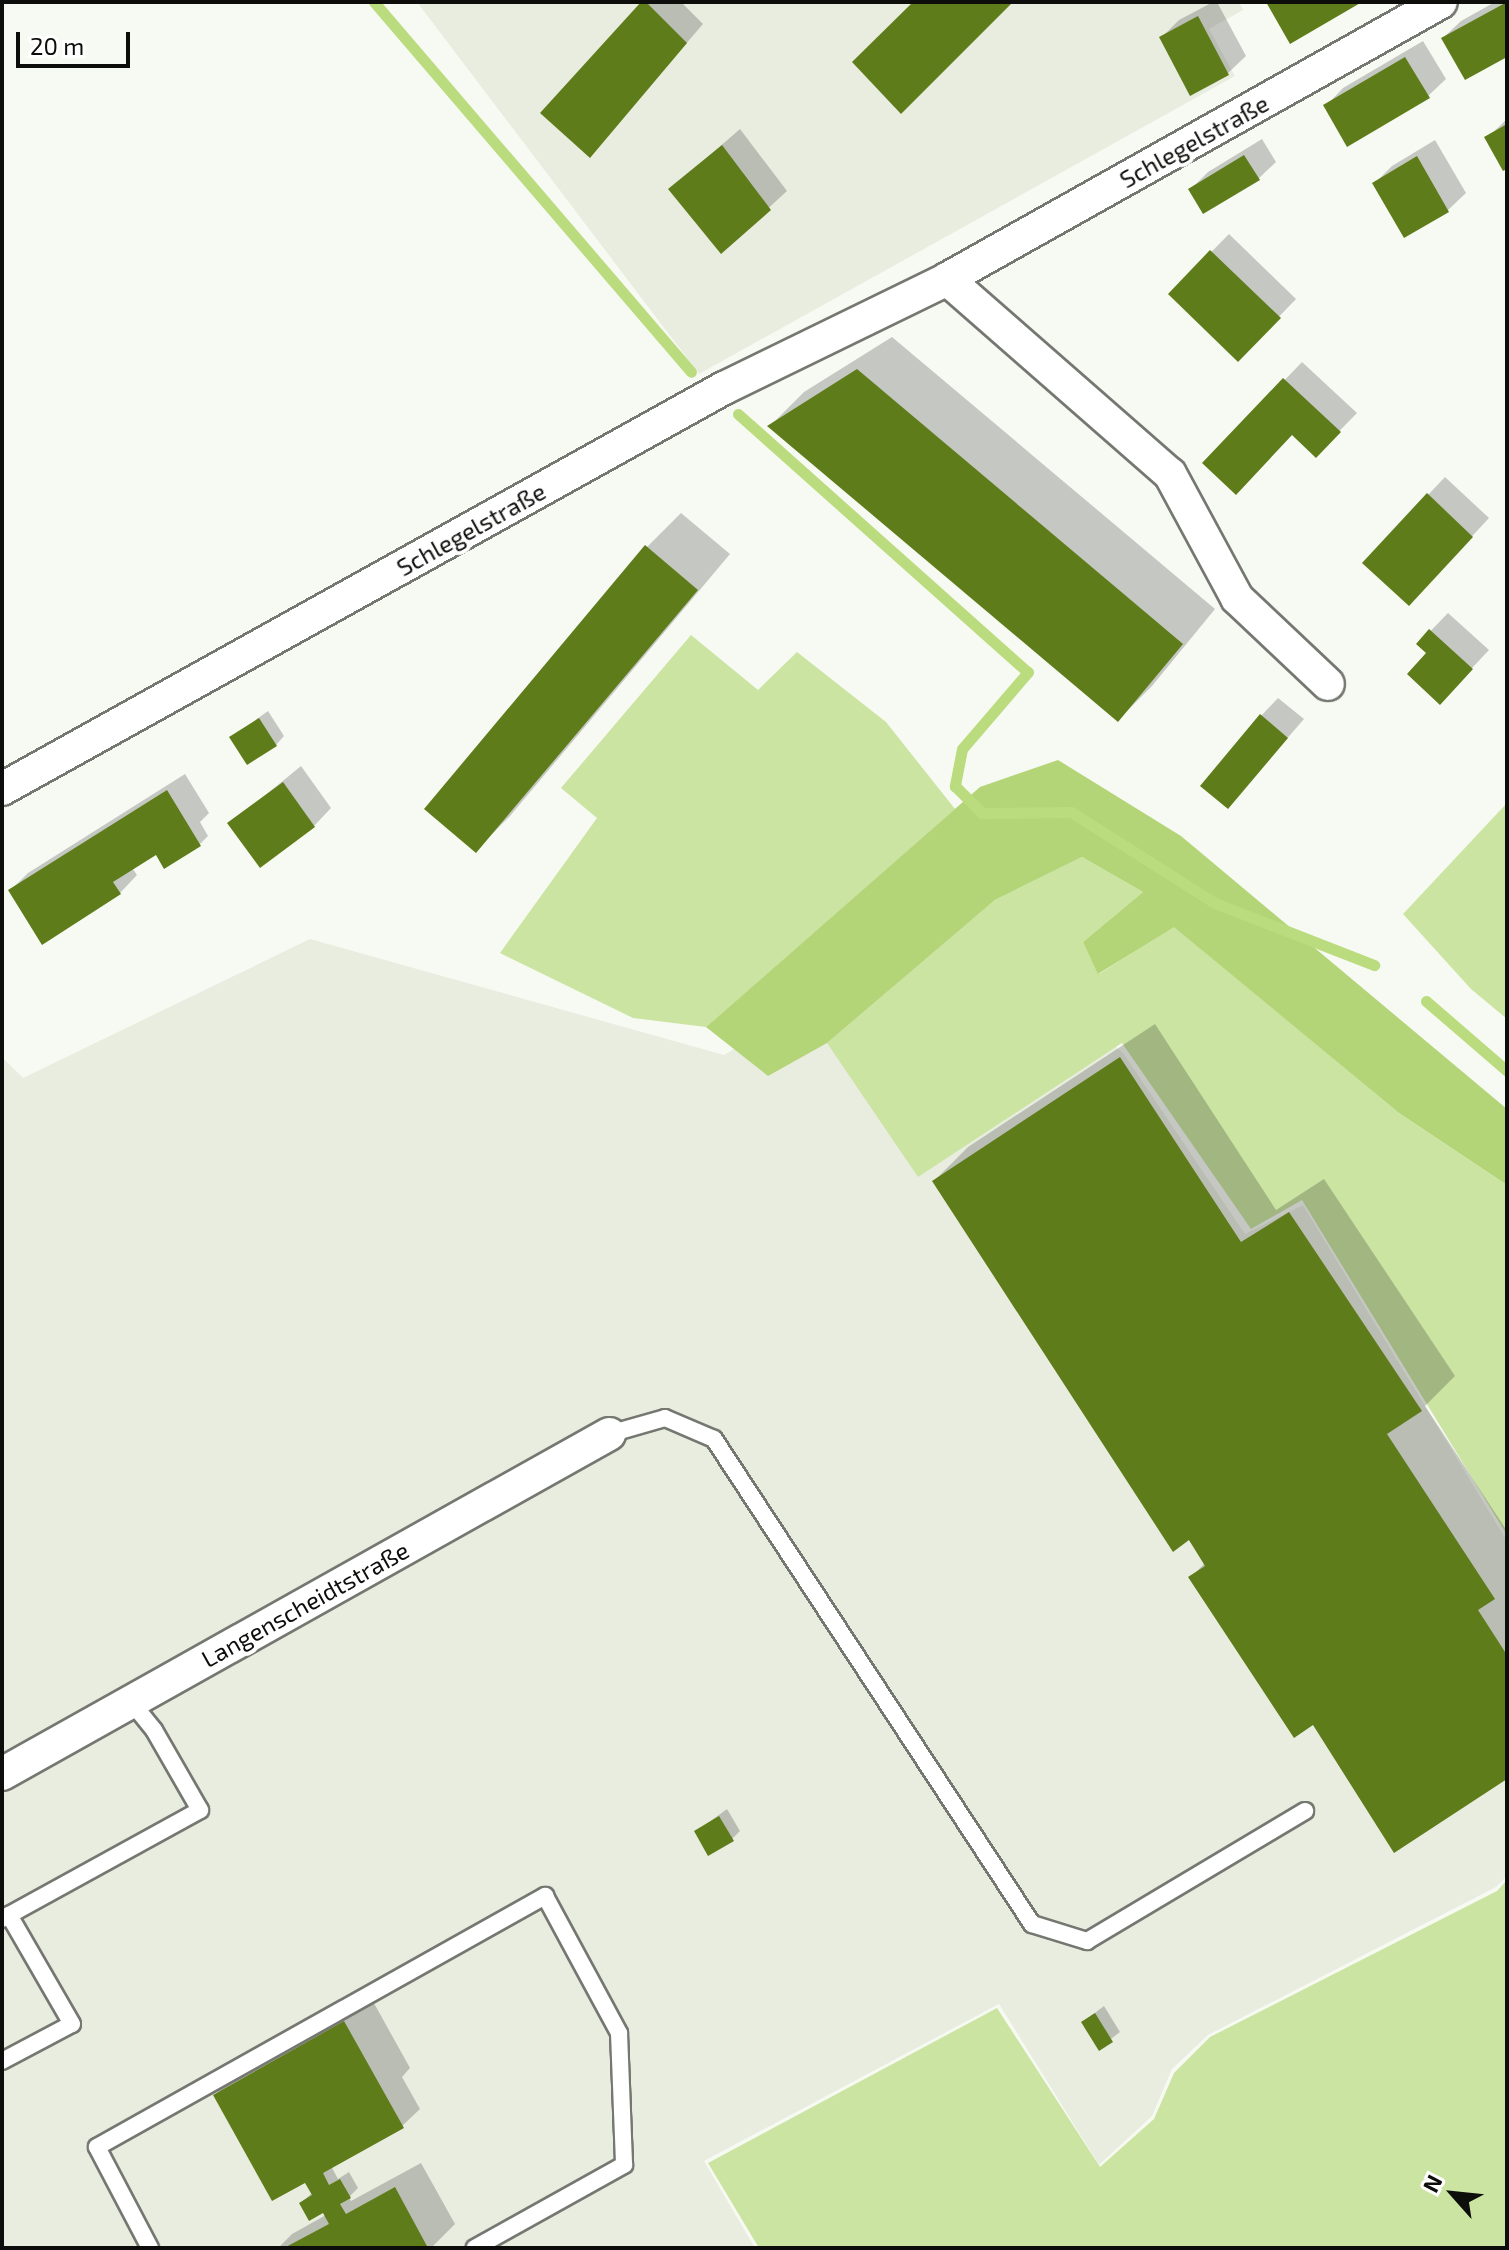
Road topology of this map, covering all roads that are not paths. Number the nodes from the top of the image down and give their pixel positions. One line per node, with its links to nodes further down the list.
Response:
1 (1441, 2): 2 (street, Schlegelstraße)
2 (947, 279): 3 (street); 4 (street, Schlegelstraße)
3 (1328, 684)
4 (2, 789)
5 (609, 1434): 6 (street, Langenscheidtstraße); 8 (lane)
6 (131, 1702): 7 (street, Langenscheidtstraße); 9 (lane)
7 (2, 1774)
8 (1305, 1811)
9 (6, 1917): 10 (lane)
10 (2, 2061)
11 (150, 2248): 12 (lane)
12 (475, 2248)

